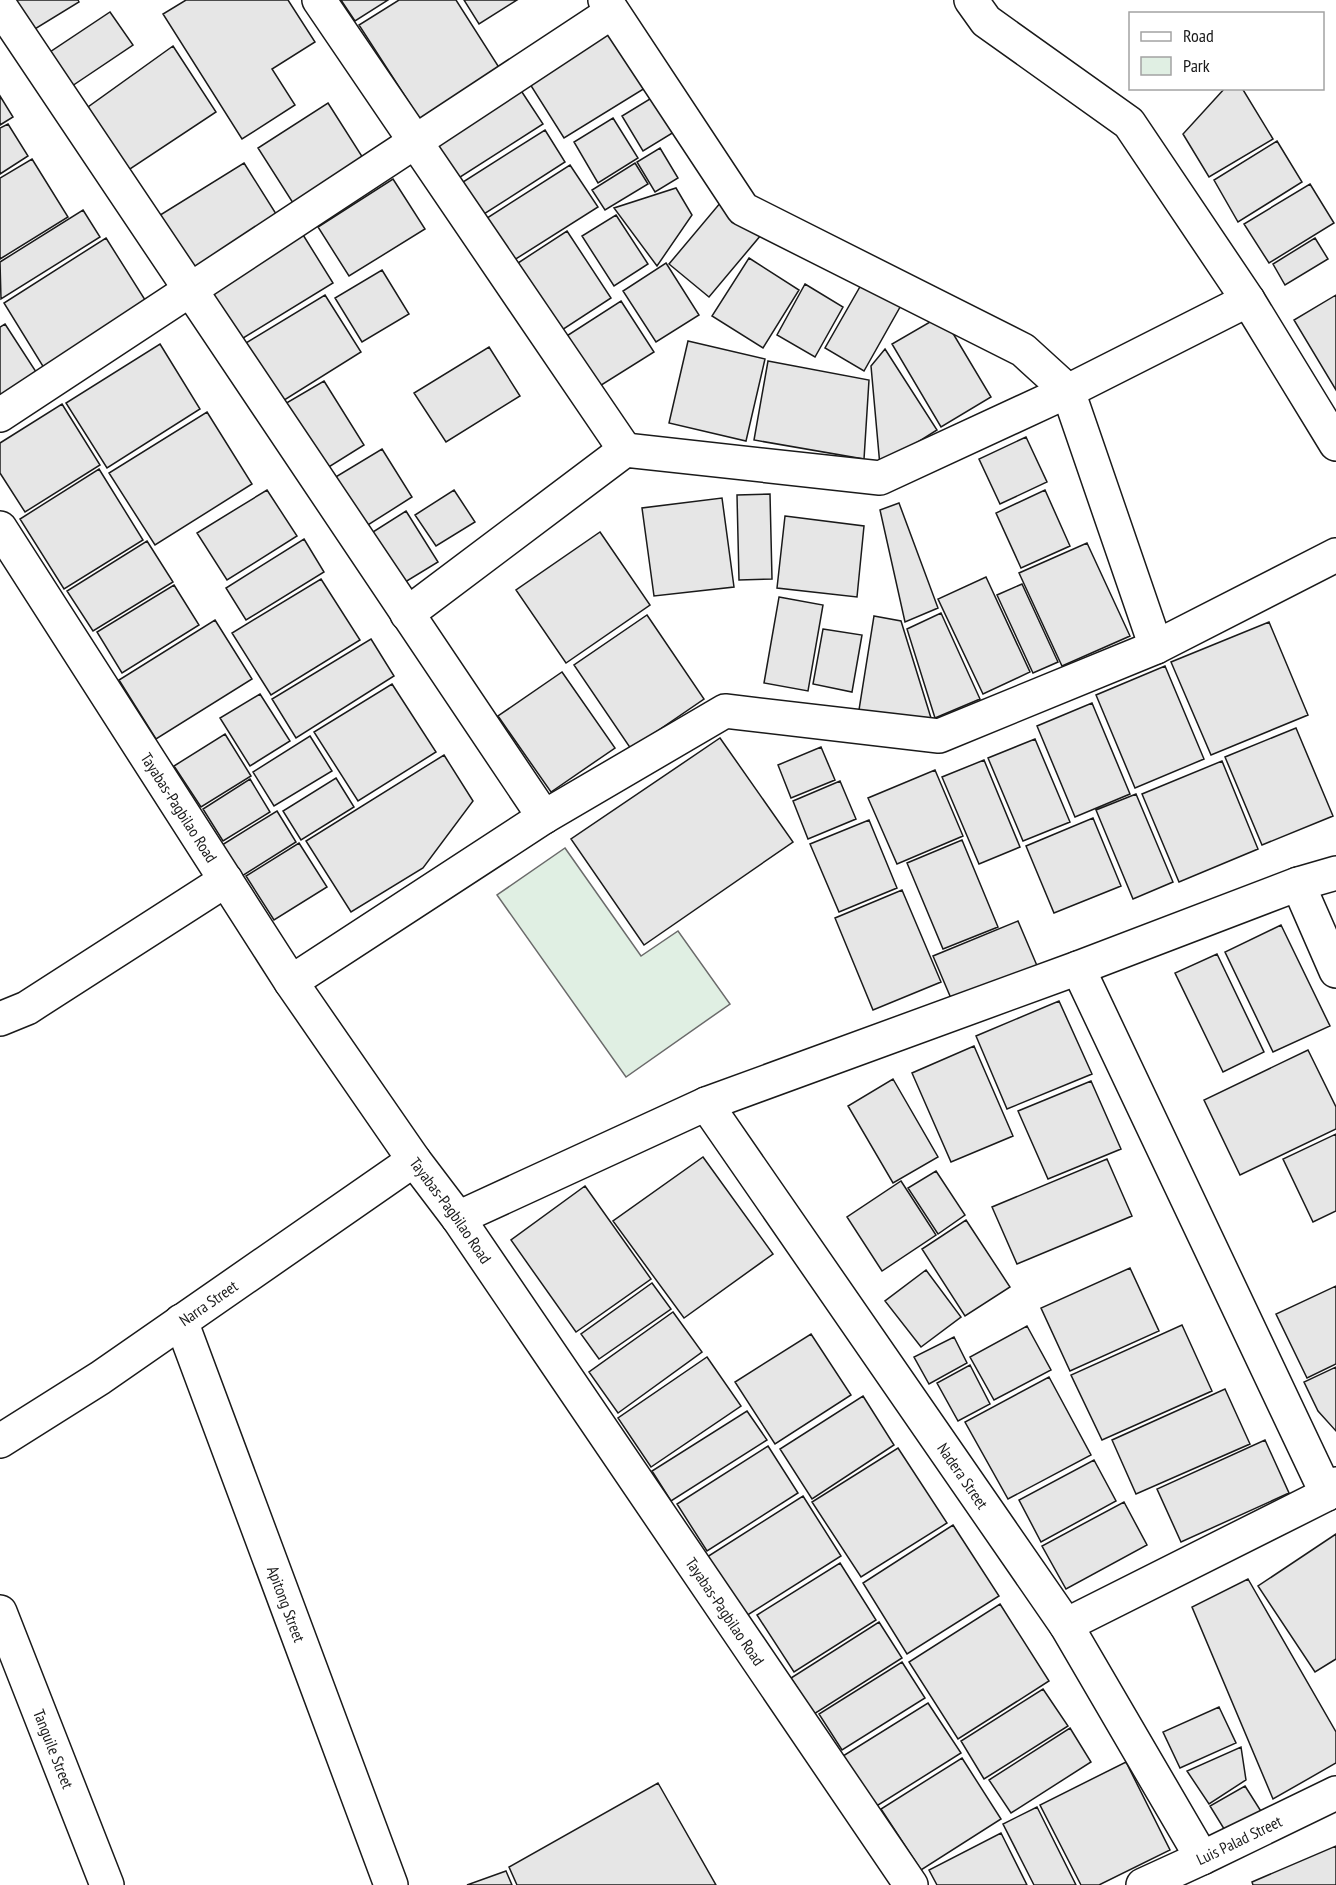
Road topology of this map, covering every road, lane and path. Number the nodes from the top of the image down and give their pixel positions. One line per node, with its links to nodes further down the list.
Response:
1 (319, 0): 5 (street)
2 (971, 0): 7 (street)
3 (0, 6): 6 (street)
4 (609, 6): 5 (street); 8 (street)
5 (415, 141): 6 (street); 11 (street)
6 (190, 290): 9 (street); 14 (street)
7 (1248, 300): 8 (street); 10 (street)
8 (1068, 391): 11 (street); 15 (street)
9 (0, 415)
10 (1336, 444)
11 (625, 450): 14 (street)
12 (0, 528): 18 (street, Tayabas-Pagbilao Road)
13 (1336, 555): 15 (street)
14 (408, 614): 16 (street)
15 (1156, 646): 16 (street)
16 (544, 817): 22 (street)
17 (1336, 873): 19 (street)
18 (226, 880): 22 (street, Tayabas-Pagbilao Road); 23 (street)
19 (1298, 884): 20 (street); 21 (street)
20 (1078, 968): 24 (street); 29 (street)
21 (1336, 971)
22 (291, 982): 25 (street, Tayabas-Pagbilao Road)
23 (0, 1019)
24 (706, 1104): 26 (street); 31 (street, Nadera Street)
25 (414, 1161): 26 (street, Tayabas-Pagbilao Road); 27 (street, Narra Street)
26 (458, 1218): 36 (street, Tayabas-Pagbilao Road)
27 (181, 1321): 28 (street, Narra Street); 35 (street, Apitong Street)
28 (0, 1441)
29 (1332, 1489): 31 (street)
30 (0, 1612): 34 (street, Tanguile Street)
31 (1066, 1625): 33 (street, Nadera Street)
32 (1336, 1793): 33 (street, Luis Palad Street)
33 (1202, 1858): 37 (street, Luis Palad Street)
34 (107, 1885)
35 (391, 1885)
36 (911, 1885)
37 (1143, 1885)

